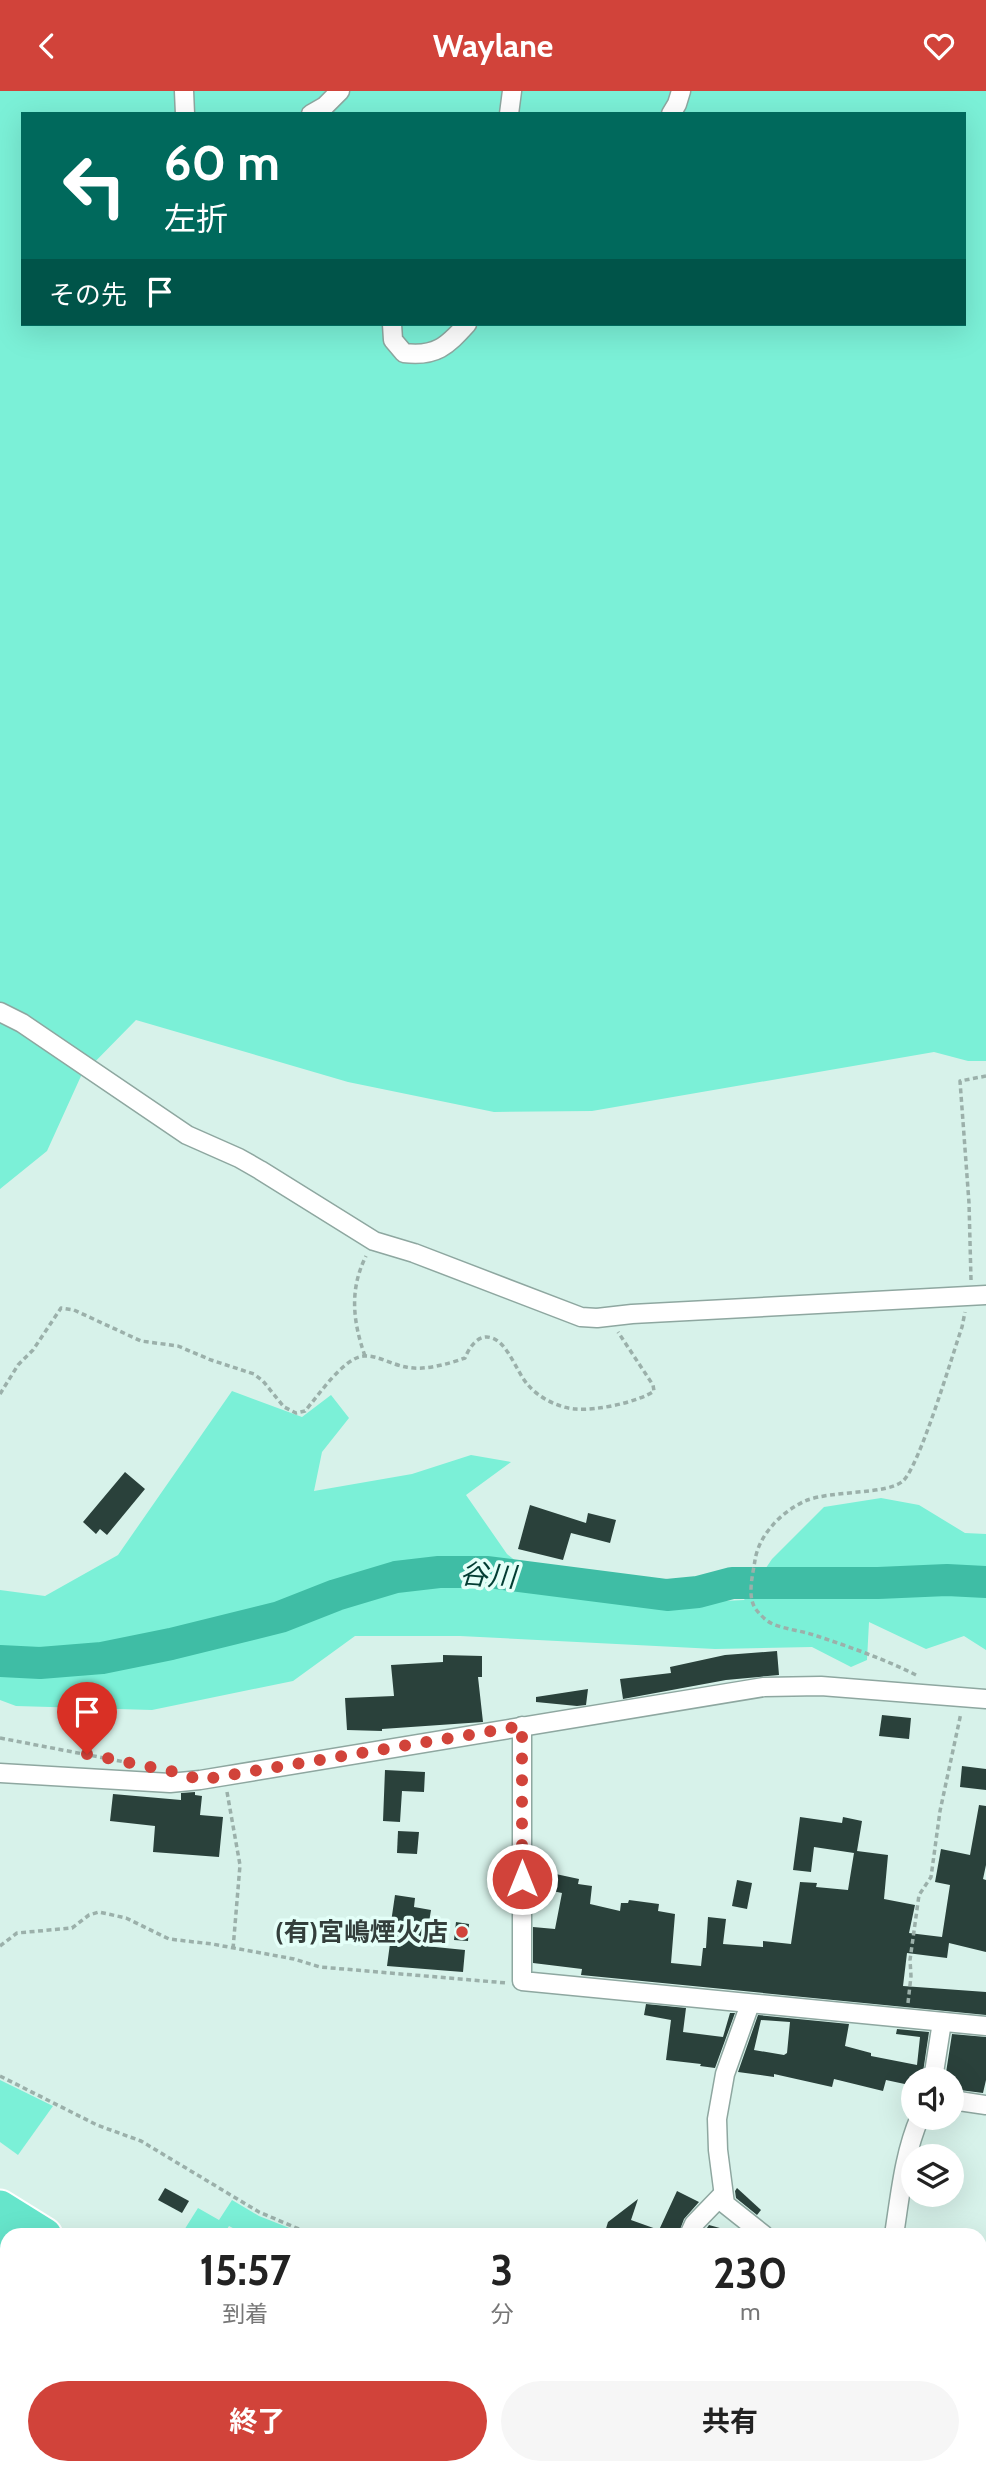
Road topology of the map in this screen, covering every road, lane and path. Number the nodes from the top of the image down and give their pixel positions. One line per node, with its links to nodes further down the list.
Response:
1 (184, 91): 5 (street)
2 (340, 91): 6 (street)
3 (512, 91): 7 (street)
4 (681, 91): 8 (street)
5 (185, 112)
6 (315, 112)
7 (509, 112)
8 (672, 112)
9 (392, 326): 10 (street)
10 (465, 326)
11 (0, 1012): 13 (street)
12 (986, 1076): 14 (path)
13 (374, 1241): 15 (street); 16 (path)
14 (974, 1296): 15 (street); 18 (path)
15 (612, 1317): 16 (path)
16 (365, 1356): 17 (path)
17 (0, 1394)
18 (958, 1697): 19 (street); 20 (street); 29 (path)
19 (986, 1699)
20 (522, 1726): 24 (street); 27 (street)
21 (0, 1738): 22 (path)
22 (127, 1762)
23 (0, 1773): 24 (street)
24 (225, 1776): 26 (path)
25 (0, 1946): 26 (path)
26 (233, 1949): 27 (path)
27 (522, 1981): 28 (street)
28 (750, 2004): 29 (street); 37 (street)
29 (906, 2019): 30 (street)
30 (942, 2022): 31 (street); 32 (street)
31 (986, 2026)
32 (935, 2067)
33 (0, 2076): 40 (path)
34 (964, 2102): 35 (street)
35 (986, 2105)
36 (916, 2130): 43 (street)
37 (723, 2194): 41 (street); 42 (street)
38 (0, 2207): 39 (highway)
39 (34, 2228)
40 (297, 2228)
41 (693, 2228)
42 (755, 2228)
43 (895, 2228)

